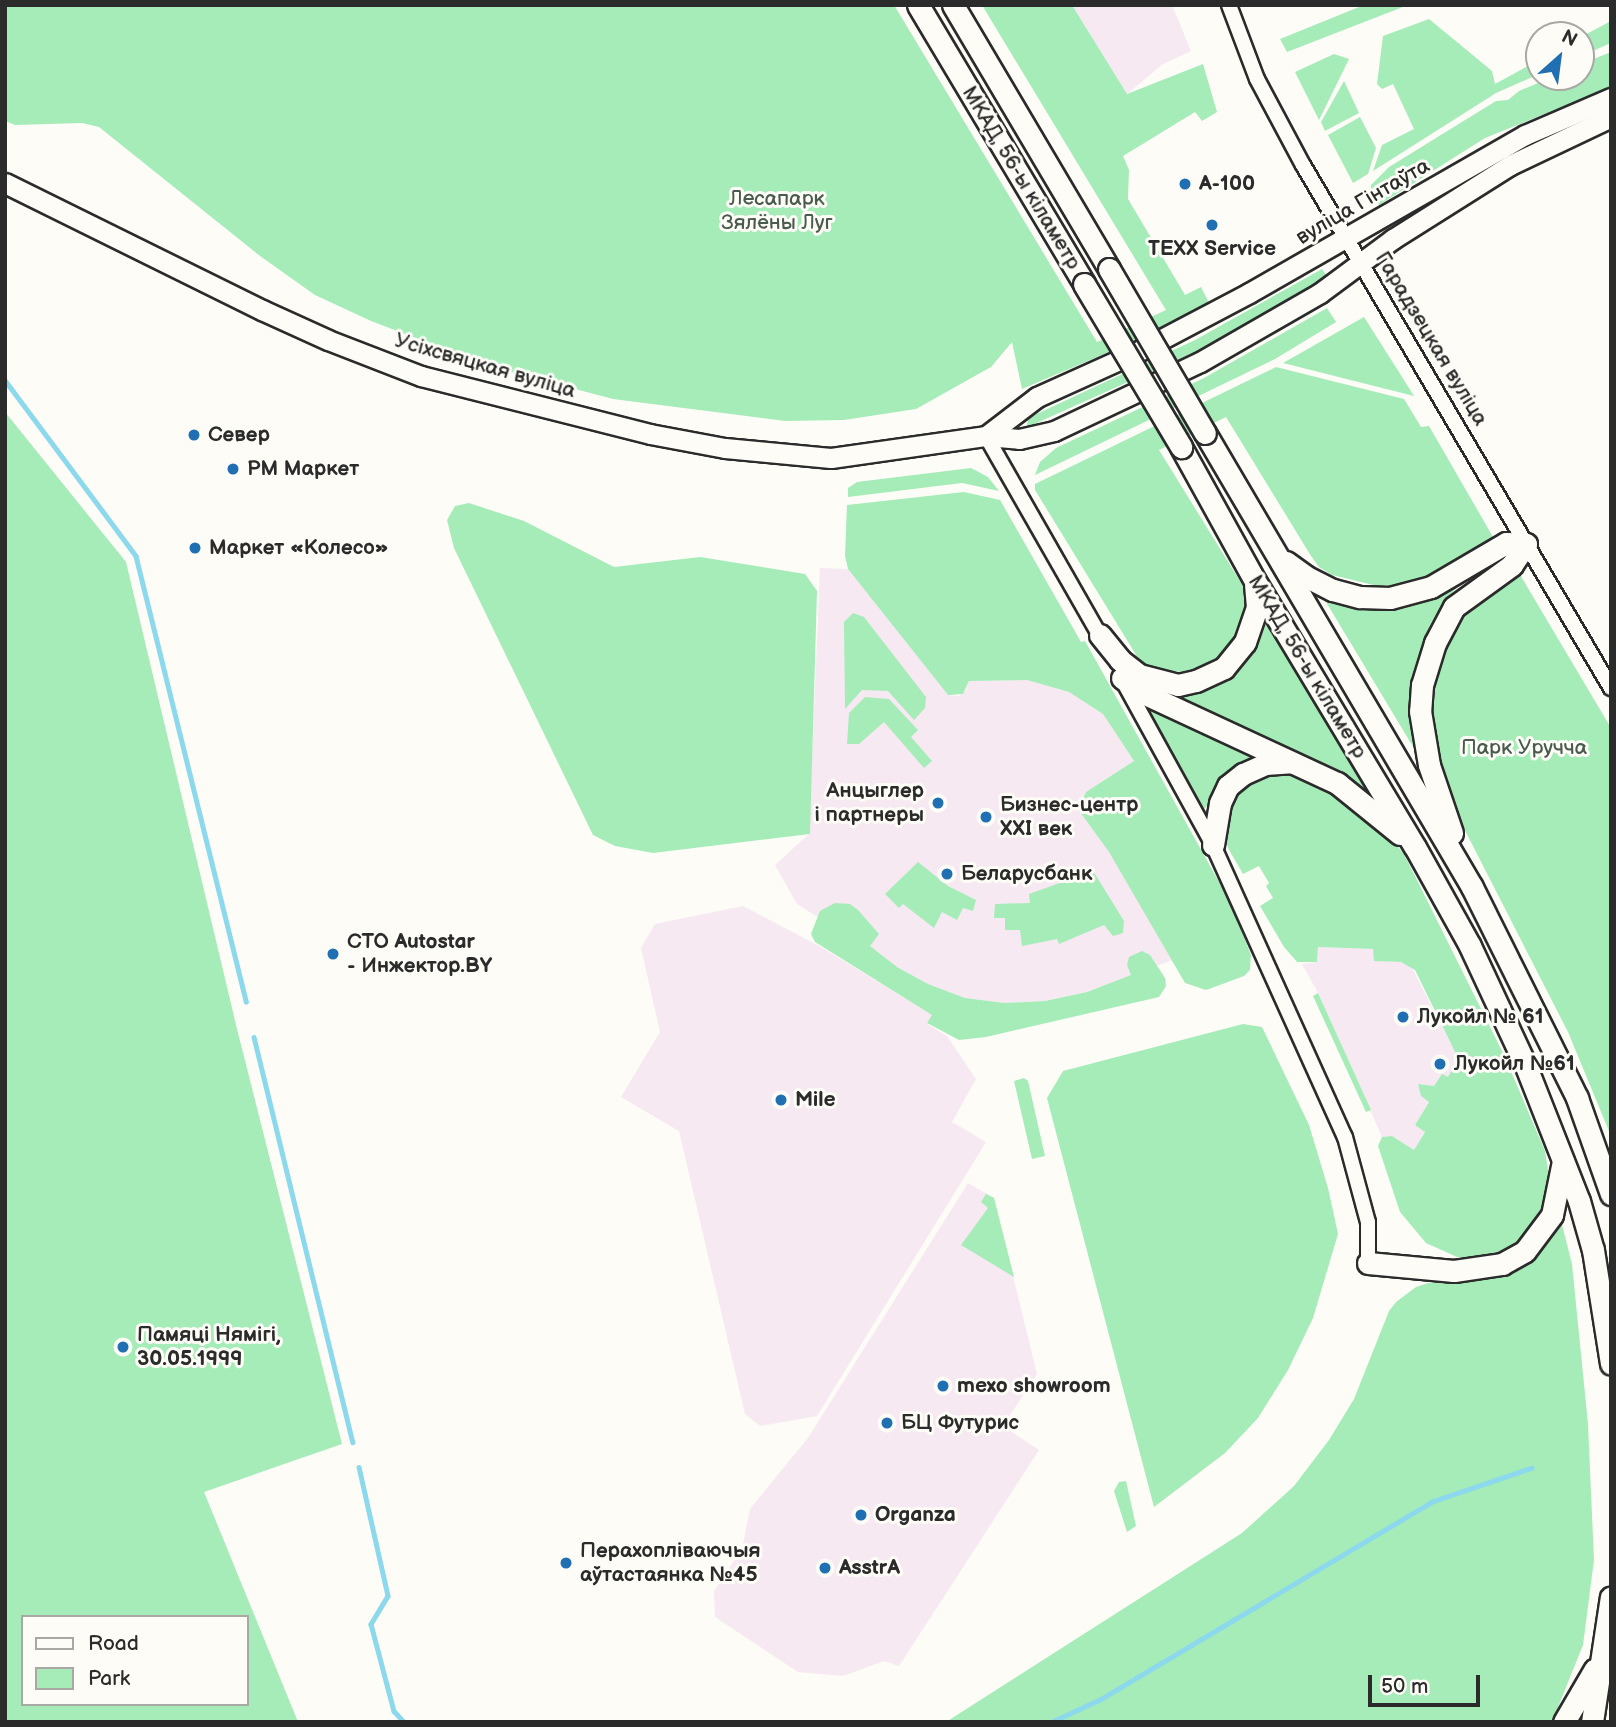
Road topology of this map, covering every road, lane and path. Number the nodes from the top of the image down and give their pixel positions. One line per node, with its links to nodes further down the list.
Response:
1 (918, 5): 13 (highway, МКАД, 56-ы кіламетр, bridge)
2 (953, 5): 12 (highway, МКАД, 56-ы кіламетр, bridge)
3 (1229, 5): 7 (street, Гарадзецкая вуліца)
4 (1611, 98): 7 (main road, вуліца Гінтаўта)
5 (1611, 117): 8 (main road)
6 (5, 183): 10 (main road, Усіхсвяцкая вуліца)
7 (1346, 238): 8 (street, Гарадзецкая вуліца); 9 (main road, вуліца Гінтаўта)
8 (1361, 263): 10 (main road, Усіхсвяцкая вуліца); 11 (street, Гарадзецкая вуліца)
9 (1141, 350): 10 (main road, Усіхсвяцкая вуліца)
10 (986, 436): 14 (street)
11 (1526, 544): 12 (highway); 16 (street, Гарадзецкая вуліца); 20 (highway)
12 (1278, 553): 20 (highway, МКАД, 56-ы кіламетр)
13 (1255, 581): 14 (highway); 19 (highway, МКАД, 56-ы кіламетр)
14 (1100, 635): 15 (street)
15 (1122, 678): 17 (highway); 18 (street)
16 (1611, 688)
17 (1291, 762): 18 (highway); 19 (highway)
18 (1213, 845): 23 (street)
19 (1415, 847): 21 (highway, МКАД, 56-ы кіламетр)
20 (1472, 887): 22 (highway, МКАД, 56-ы кіламетр)
21 (1564, 1158): 23 (highway); 24 (highway, МКАД, 56-ы кіламетр)
22 (1611, 1194)
23 (1368, 1263)
24 (1611, 1364)
25 (1611, 1597): 26 (highway)
26 (1602, 1658): 27 (highway); 28 (highway)
27 (1564, 1722)
28 (1592, 1722)

